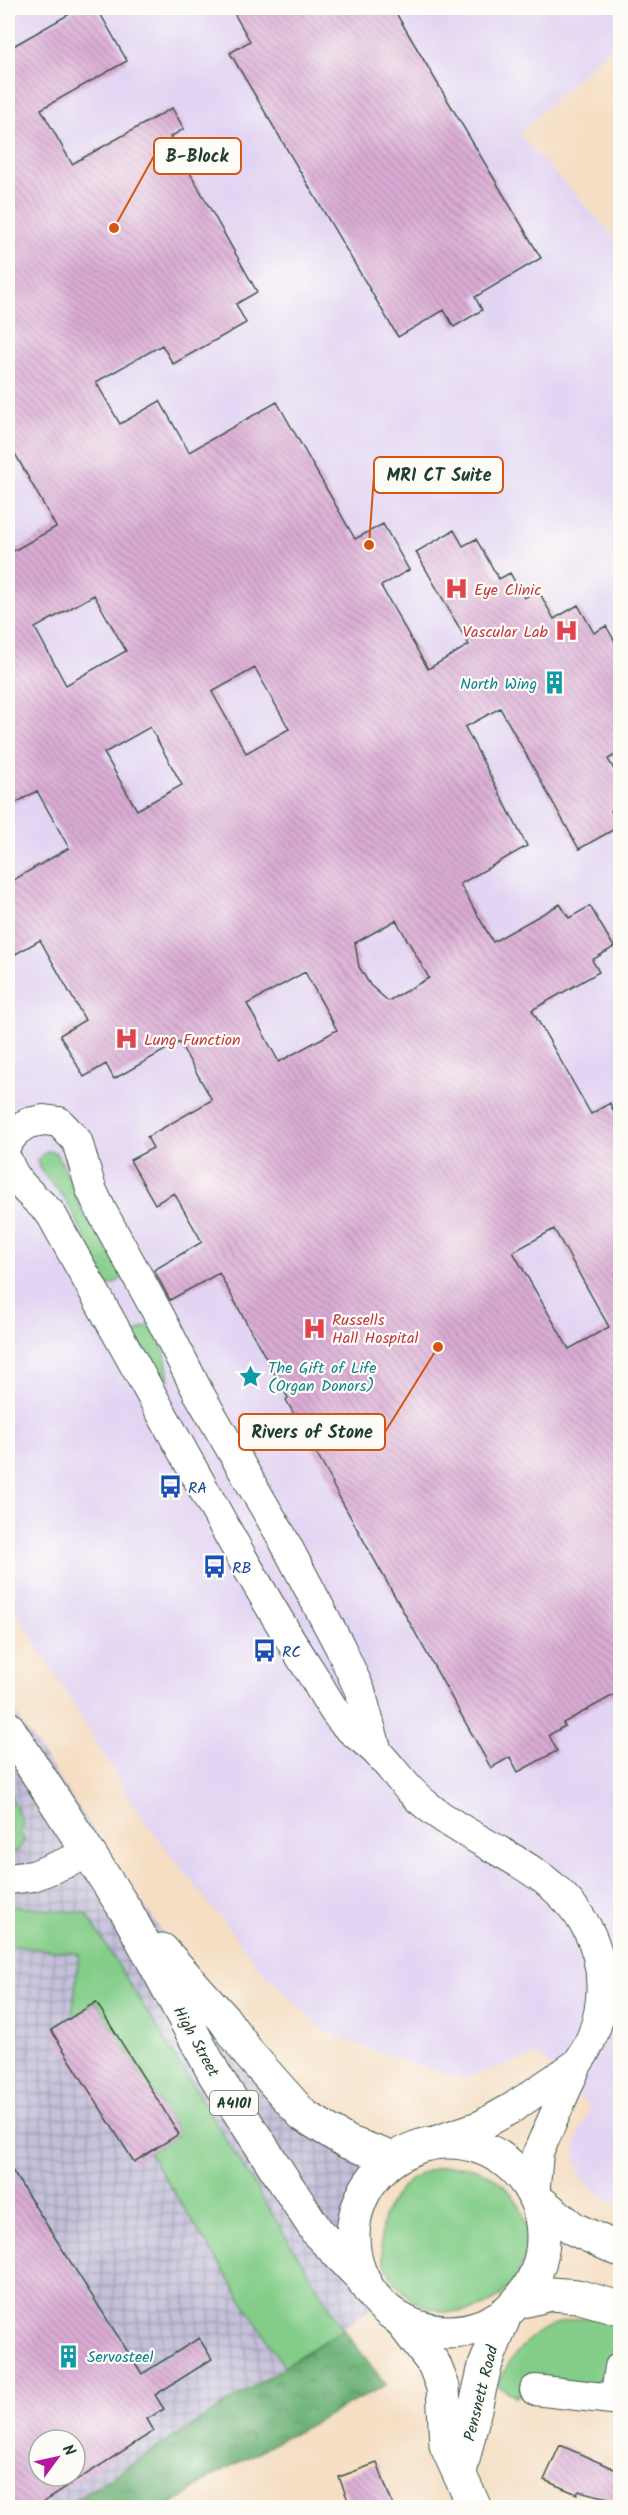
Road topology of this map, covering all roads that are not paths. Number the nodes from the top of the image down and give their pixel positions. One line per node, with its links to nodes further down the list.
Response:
1 (8, 1142): 4 (street)
2 (8, 1162): 4 (street)
3 (8, 1728): 5 (main road, High Street / A4101)
4 (377, 1752): 8 (street)
5 (88, 1854): 6 (street); 7 (main road, High Street / A4101)
6 (8, 1879)
7 (128, 1914): 9 (main road, High Street / A4101); 12 (main road, High Street / A4101)
8 (577, 2064): 9 (street); 10 (street)
9 (405, 2153): 10 (main road, A4101); 12 (main road, A4101)
10 (534, 2197): 11 (main road, A4101); 13 (main road, A4101)
11 (621, 2250)
12 (361, 2277): 15 (main road, A4101)
13 (512, 2308): 14 (main road, A4101); 15 (main road, A4101); 19 (main road, Pensnett Road)
14 (621, 2308)
15 (401, 2321): 19 (main road, Pensnett Road)
16 (621, 2367): 18 (street)
17 (535, 2390): 18 (street)
18 (618, 2399)
19 (460, 2473): 20 (main road, Pensnett Road)
20 (475, 2508)

